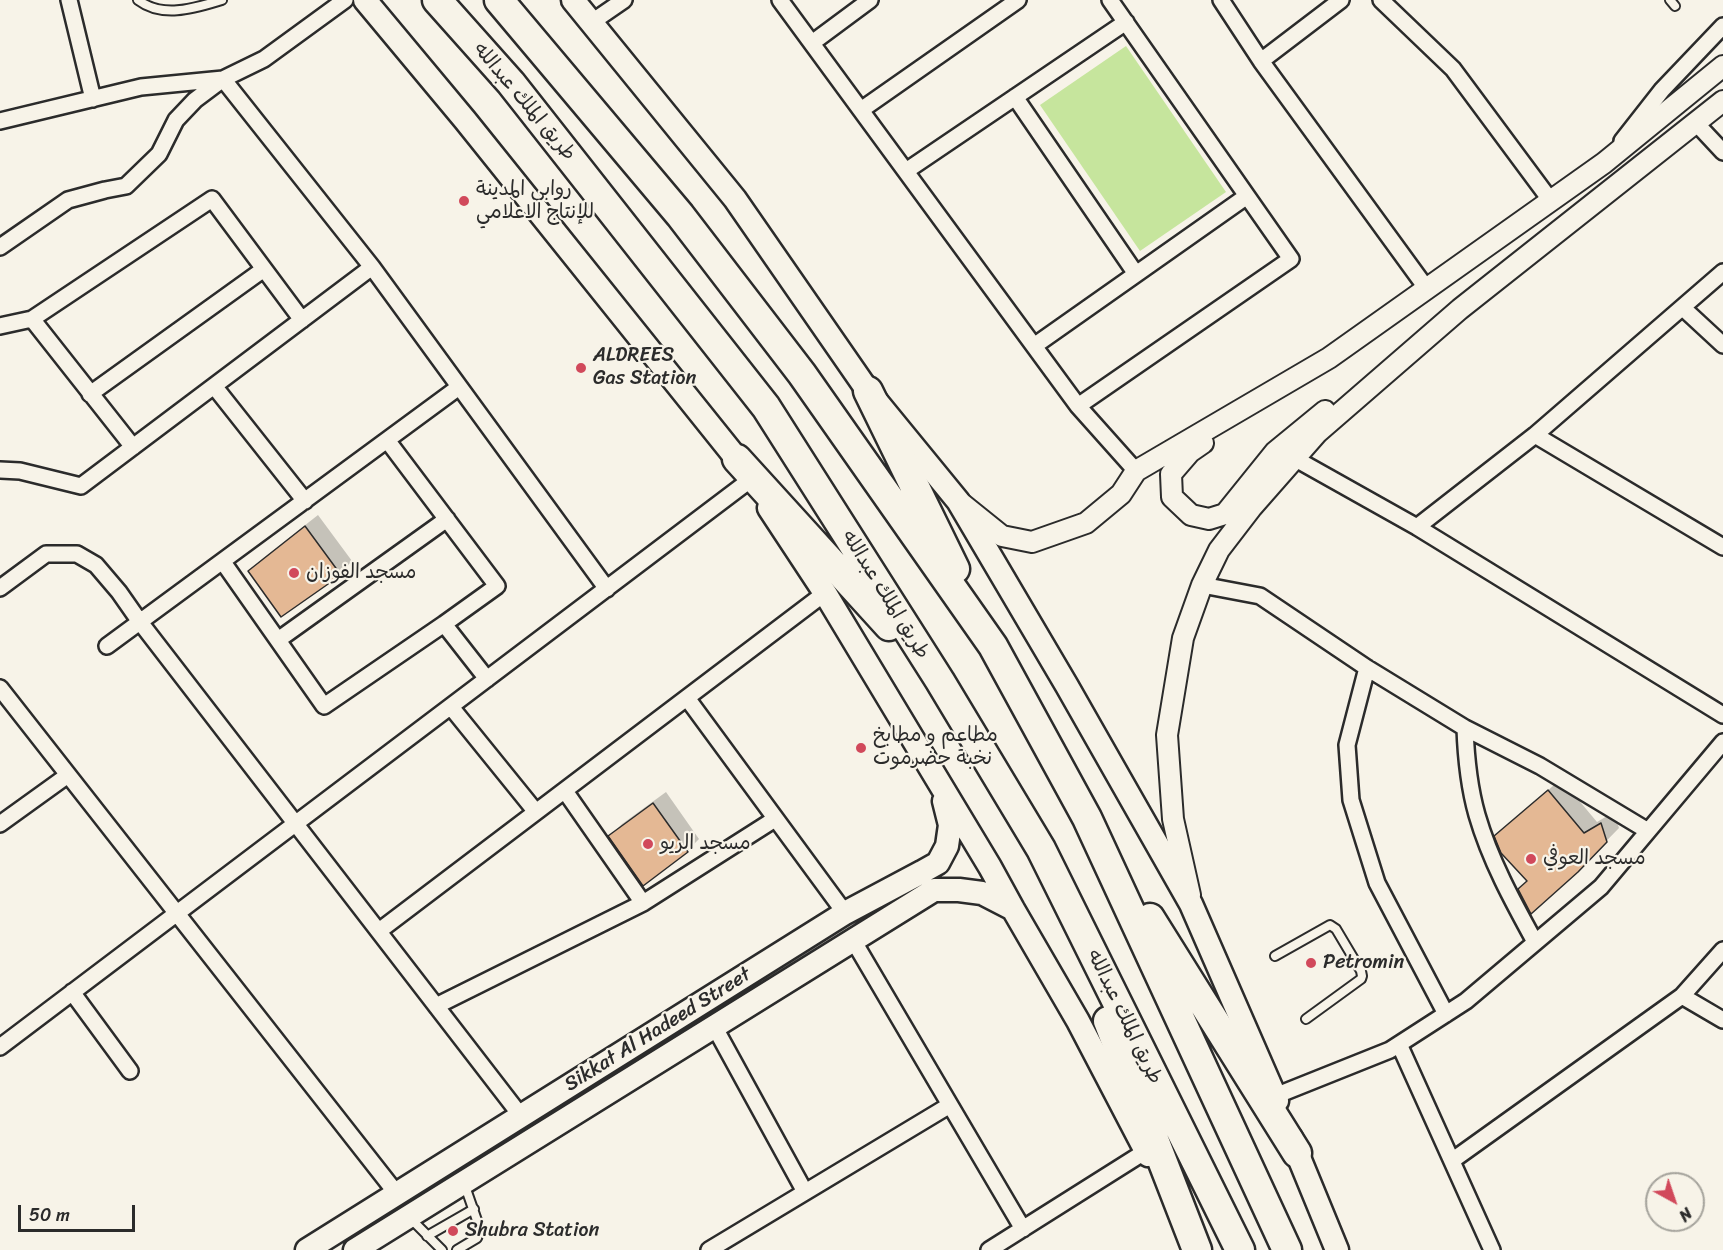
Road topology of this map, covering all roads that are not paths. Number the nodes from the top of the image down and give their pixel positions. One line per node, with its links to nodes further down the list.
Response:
1 (69, 0): 25 (street)
2 (138, 0): 3 (lane)
3 (222, 0)
4 (345, 0): 23 (street)
5 (365, 0): 59 (main road)
6 (437, 0): 78 (highway, طريق الملك عبدالله)
7 (499, 0): 75 (highway)
8 (573, 0): 17 (main road)
9 (624, 0): 17 (street)
10 (780, 0): 20 (street)
11 (870, 0): 20 (street)
12 (1018, 0): 27 (street)
13 (1110, 0): 18 (street)
14 (1221, 0): 21 (street)
15 (1341, 0): 21 (street)
16 (1381, 0): 34 (street)
17 (592, 22): 51 (main road)
18 (1126, 22): 24 (street); 33 (street)
19 (1723, 26): 31 (street)
20 (812, 43): 27 (street)
21 (1261, 61): 40 (street)
22 (1723, 66): 31 (street)
23 (223, 79): 25 (street); 35 (street); 36 (street)
24 (1016, 97): 32 (street); 39 (street)
25 (93, 99): 28 (street)
26 (1723, 101): 29 (street)
27 (861, 110): 32 (street)
28 (0, 121)
29 (1695, 122): 30 (street); 47 (street)
30 (1723, 152)
31 (1604, 164): 34 (street)
32 (906, 171): 46 (street)
33 (1247, 196): 39 (street); 53 (street)
34 (1551, 201): 40 (street)
35 (0, 247)
36 (372, 267): 43 (street); 50 (street)
37 (264, 269): 42 (street); 43 (street); 52 (street)
38 (1723, 272): 41 (street)
39 (1136, 274): 46 (street)
40 (1427, 289): 48 (street)
41 (1683, 308): 45 (street); 54 (street)
42 (32, 320): 44 (street); 52 (street)
43 (302, 320): 49 (street)
44 (0, 326)
45 (1723, 345)
46 (1034, 346): 53 (street)
47 (1407, 354): 48 (street); 57 (street)
48 (1329, 358): 60 (street)
49 (214, 386): 56 (street); 61 (street)
50 (459, 387): 55 (street); 69 (street)
51 (868, 391): 62 (main road); 75 (highway)
52 (90, 394): 56 (street)
53 (1078, 406): 60 (street)
54 (1535, 435): 64 (street); 65 (street)
55 (387, 440): 61 (street); 63 (street)
56 (133, 447): 58 (street)
57 (1294, 458): 64 (street); 67 (street)
58 (0, 470)
59 (743, 470): 69 (street); 70 (main road); 78 (highway)
60 (1136, 471): 62 (street)
61 (305, 501): 66 (street)
62 (958, 501): 97 (main road)
63 (447, 519): 72 (street); 73 (street)
64 (1417, 527): 82 (street)
65 (1723, 547)
66 (223, 562): 71 (street); 73 (street)
67 (1202, 585): 76 (street); 97 (street)
68 (0, 588): 71 (street)
69 (607, 589): 77 (street)
70 (825, 593): 80 (street); 86 (main road)
71 (140, 622): 74 (street); 92 (street)
72 (444, 624): 73 (street); 77 (street)
73 (278, 640)
74 (107, 646)
75 (993, 646): 89 (highway)
76 (1367, 668): 83 (street); 109 (street)
77 (487, 679): 81 (street)
78 (940, 681): 94 (highway, طريق الملك عبدالله)
79 (0, 688): 85 (street)
80 (687, 698): 87 (street); 90 (street)
81 (450, 707): 88 (street); 92 (street)
82 (1723, 716)
83 (1465, 728): 93 (street); 103 (street)
84 (1723, 742): 93 (street)
85 (68, 775): 91 (street); 99 (street)
86 (938, 779): 95 (main road, Sikkat Al Hadeed Street); 98 (main road)
87 (564, 791): 88 (street); 96 (street)
88 (536, 812): 101 (street)
89 (1087, 818): 120 (highway); 137 (highway)
90 (775, 819): 96 (street); 100 (street)
91 (0, 824)
92 (296, 824): 99 (street); 101 (street)
93 (1648, 831): 103 (street)
94 (1041, 849): 135 (highway); 136 (highway, طريق الملك عبدالله)
95 (928, 881): 98 (main road, Sikkat Al Hadeed Street); 100 (main road, Sikkat Al Hadeed Street); 102 (main road, Sikkat Al Hadeed Street)
96 (643, 903): 108 (street)
97 (1191, 904): 116 (main road)
98 (1012, 909): 119 (main road)
99 (177, 913): 106 (street); 124 (street)
100 (845, 913): 118 (main road, Sikkat Al Hadeed Street)
101 (379, 931): 108 (street)
102 (853, 940): 112 (main road, Sikkat Al Hadeed Street); 117 (street)
103 (1535, 942): 109 (street)
104 (1723, 951): 107 (street)
105 (1275, 956): 110 (lane)
106 (72, 992): 114 (street); 115 (street)
107 (1682, 996): 111 (street); 121 (street)
108 (436, 1005): 118 (street)
109 (1446, 1014): 113 (street)
110 (1306, 1019)
111 (1723, 1020)
112 (714, 1026): 122 (main road, Sikkat Al Hadeed Street); 123 (street)
113 (1399, 1044): 116 (street); 121 (street)
114 (0, 1047)
115 (130, 1071)
116 (1275, 1096): 120 (main road)
117 (950, 1105): 123 (street); 127 (street)
118 (521, 1116): 124 (main road, Sikkat Al Hadeed Street)
119 (1146, 1151): 127 (street); 135 (main road)
120 (1297, 1153): 138 (main road)
121 (1453, 1160): 139 (street)
122 (464, 1181): 125 (lane); 126 (main road, Sikkat Al Hadeed Street)
123 (806, 1192): 133 (street)
124 (397, 1194): 129 (main road, Sikkat Al Hadeed Street)
125 (474, 1209): 128 (lane); 132 (lane)
126 (409, 1216): 128 (lane); 130 (main road, Sikkat Al Hadeed Street)
127 (1023, 1229): 134 (street)
128 (427, 1236): 131 (lane)
129 (307, 1250)
130 (354, 1250)
131 (442, 1250)
132 (457, 1250)
133 (709, 1250)
134 (989, 1250)
135 (1195, 1250)
136 (1240, 1250)
137 (1287, 1250)
138 (1338, 1250)
139 (1492, 1250)

